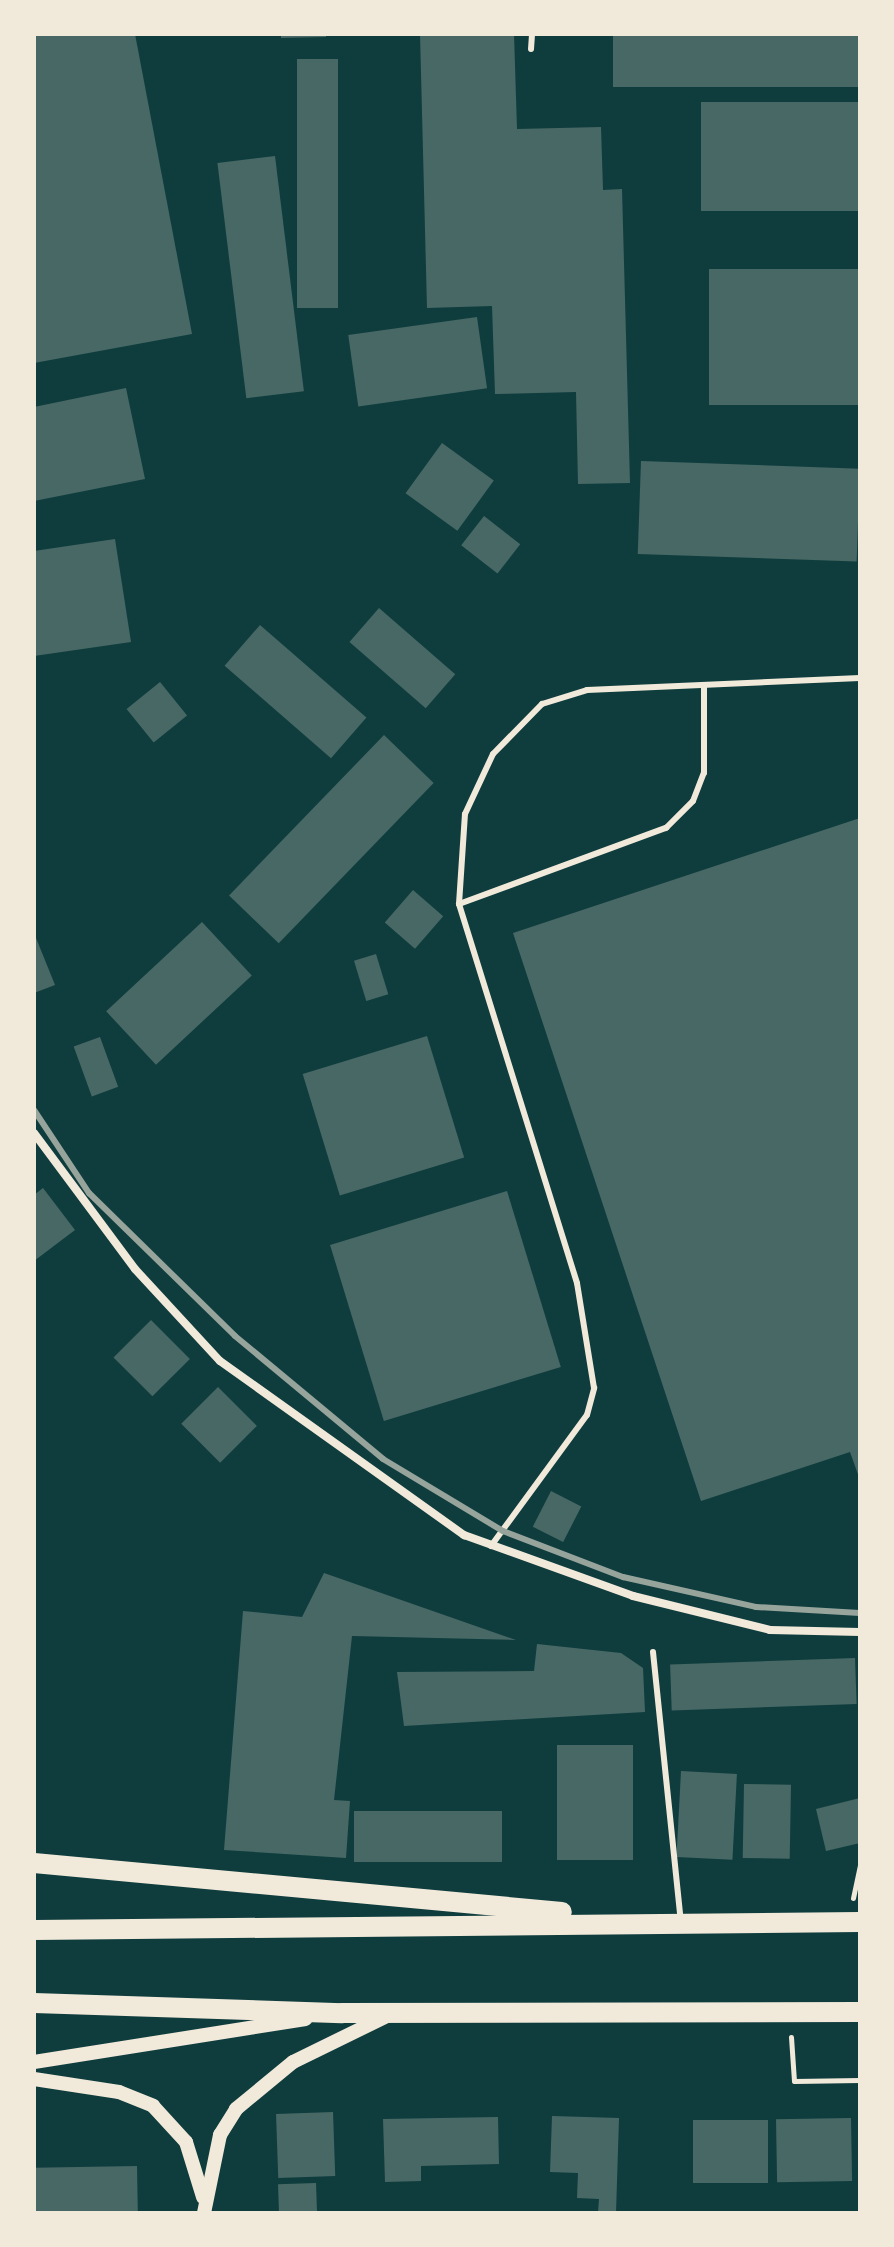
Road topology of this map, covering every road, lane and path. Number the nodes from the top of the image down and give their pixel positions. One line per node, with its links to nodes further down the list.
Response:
1 (532, 34): 2 (lane)
2 (531, 49)
3 (860, 678): 4 (lane)
4 (704, 685): 5 (lane); 5 (lane)
5 (459, 904): 7 (lane)
6 (34, 1133): 7 (street)
7 (491, 1546): 8 (street)
8 (860, 1632)
9 (653, 1652): 11 (lane)
10 (34, 1863): 11 (main road)
11 (681, 1921): 12 (main road); 13 (main road)
12 (860, 1922)
13 (34, 1930)
14 (34, 2003): 17 (main road)
15 (790, 2012): 16 (main road); 18 (main road); 21 (path)
16 (860, 2012)
17 (342, 2013): 18 (main road); 19 (street)
18 (393, 2013): 22 (street)
19 (34, 2062)
20 (34, 2079): 22 (street)
21 (860, 2080)
22 (204, 2207)

